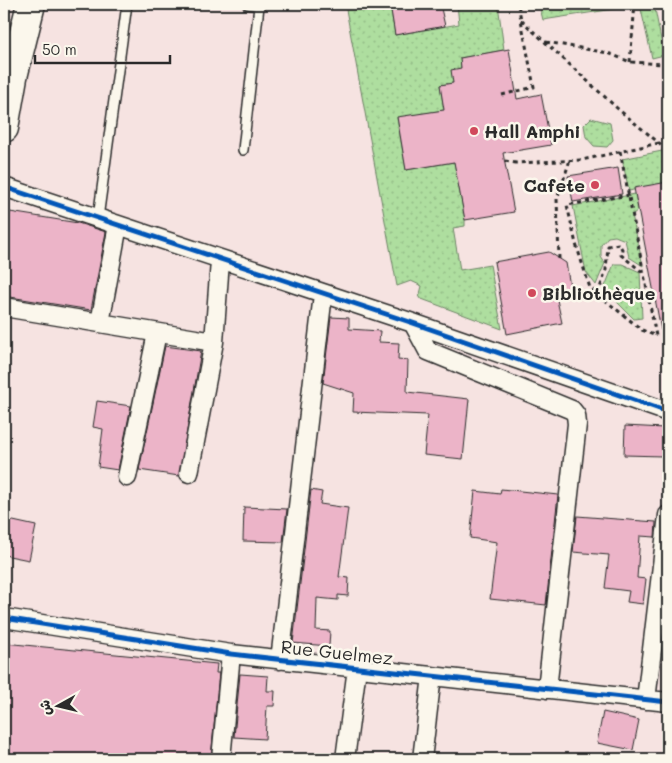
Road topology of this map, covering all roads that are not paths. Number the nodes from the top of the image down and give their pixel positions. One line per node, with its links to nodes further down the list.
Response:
1 (31, 4): 4 (main road)
2 (127, 4): 8 (lane)
3 (247, 4): 6 (lane)
4 (8, 66): 5 (main road)
5 (4, 128)
6 (243, 150)
7 (4, 187): 8 (street)
8 (98, 218): 9 (street)
9 (118, 224): 10 (street); 13 (street)
10 (220, 261): 11 (street); 16 (street)
11 (323, 294): 14 (street); 23 (street)
12 (4, 307): 13 (street)
13 (100, 323): 15 (street)
14 (413, 323): 17 (street); 26 (street)
15 (157, 333): 16 (street); 19 (street)
16 (214, 342): 18 (street)
17 (668, 412)
18 (189, 473)
19 (127, 477)
20 (668, 515): 27 (street)
21 (4, 618): 22 (street, Rue Guelmez)
22 (231, 654): 23 (street, Rue Guelmez); 29 (street)
23 (280, 660): 24 (street, Rue Guelmez)
24 (357, 668): 25 (street, Rue Guelmez); 30 (street)
25 (432, 676): 26 (street, Rue Guelmez); 31 (street)
26 (547, 689): 27 (street, Rue Guelmez)
27 (646, 700): 28 (street, Rue Guelmez)
28 (668, 702)
29 (221, 759)
30 (345, 759)
31 (422, 759)

